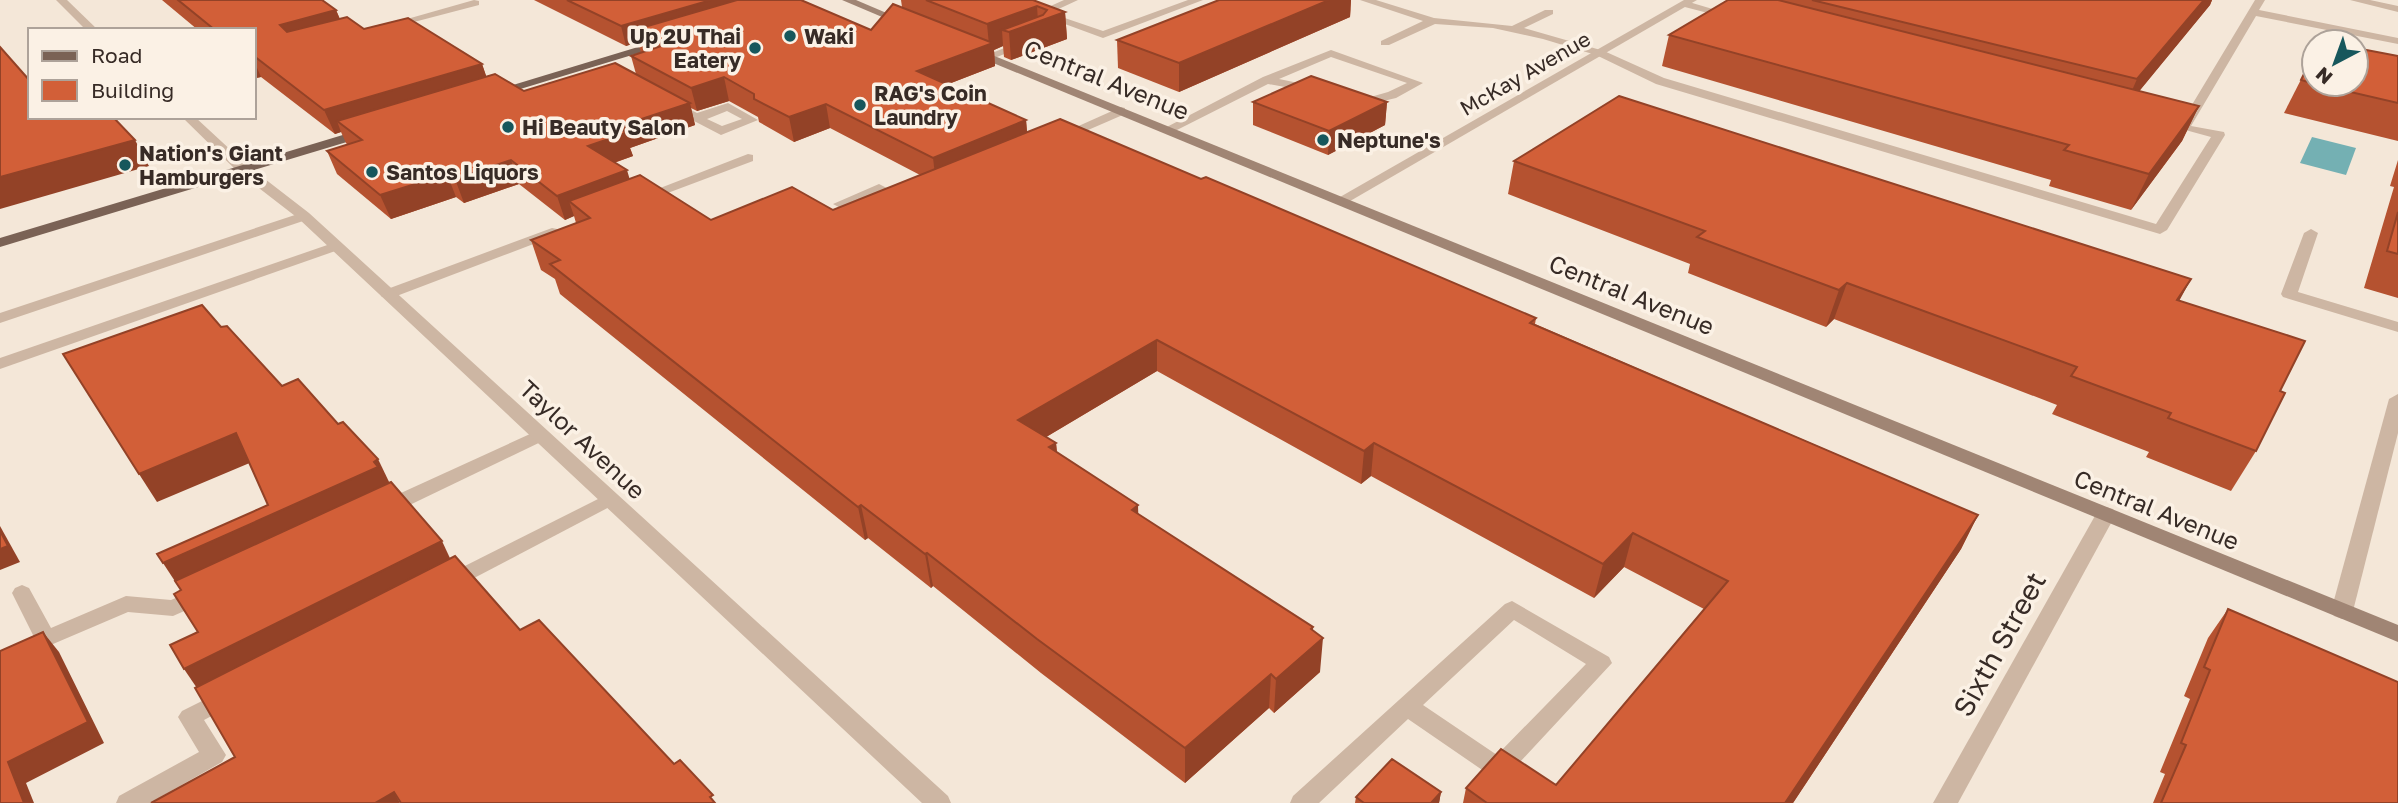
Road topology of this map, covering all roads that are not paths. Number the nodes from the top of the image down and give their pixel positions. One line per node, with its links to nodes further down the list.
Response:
1 (61, 0): 16 (street)
2 (848, 0): 19 (street)
3 (1073, 0): 15 (street)
4 (1198, 0): 15 (street)
5 (1365, 0): 14 (street)
6 (2260, 0): 12 (street)
7 (2355, 0): 10 (street)
8 (1688, 2): 13 (street); 26 (street, McKay Avenue)
9 (475, 3): 18 (street)
10 (2398, 9)
11 (1549, 12): 17 (street)
12 (2254, 12): 23 (street); 26 (street)
13 (1745, 20)
14 (1433, 21): 17 (street); 24 (street)
15 (1075, 25): 20 (street)
16 (91, 28)
17 (1514, 29): 26 (street)
18 (374, 30)
19 (923, 31)
20 (1052, 33)
21 (674, 38): 30 (main road)
22 (1040, 38): 27 (street)
23 (2398, 41)
24 (1385, 43)
25 (962, 46): 27 (street, Central Avenue)
26 (1600, 52): 41 (street, McKay Avenue)
27 (988, 57): 33 (street, Central Avenue)
28 (1267, 80): 29 (street); 32 (street); 37 (street)
29 (1332, 96)
30 (478, 98)
31 (662, 100): 34 (street)
32 (1344, 101)
33 (1121, 111): 37 (street, Central Avenue); 38 (street)
34 (696, 118)
35 (190, 119): 40 (street, Taylor Avenue)
36 (373, 130): 40 (main road)
37 (1167, 130): 41 (street, Central Avenue)
38 (1046, 144)
39 (748, 158): 42 (street)
40 (243, 169): 44 (street, Taylor Avenue); 47 (main road)
41 (1340, 201): 56 (street, Central Avenue)
42 (632, 202)
43 (884, 214): 43 (street)
44 (304, 216): 48 (street, Taylor Avenue); 50 (street)
45 (568, 226): 49 (street)
46 (2311, 233): 51 (street)
47 (0, 243)
48 (336, 246): 49 (street, Taylor Avenue); 52 (street)
49 (388, 294): 54 (street, Taylor Avenue)
50 (0, 318)
51 (2398, 327)
52 (0, 364)
53 (2398, 399): 61 (street)
54 (541, 435): 55 (street, Taylor Avenue); 57 (street)
55 (610, 499): 60 (street); 66 (street, Taylor Avenue)
56 (2106, 514): 61 (street, Central Avenue); 68 (street, Sixth Street)
57 (370, 516)
58 (222, 585): 59 (street)
59 (22, 593)
60 (425, 595)
61 (2342, 611): 62 (street, Central Avenue)
62 (2398, 634)
63 (252, 685): 65 (street)
64 (1407, 706): 64 (street); 67 (street)
65 (128, 803)
66 (939, 803)
67 (1302, 803)
68 (1945, 803)

